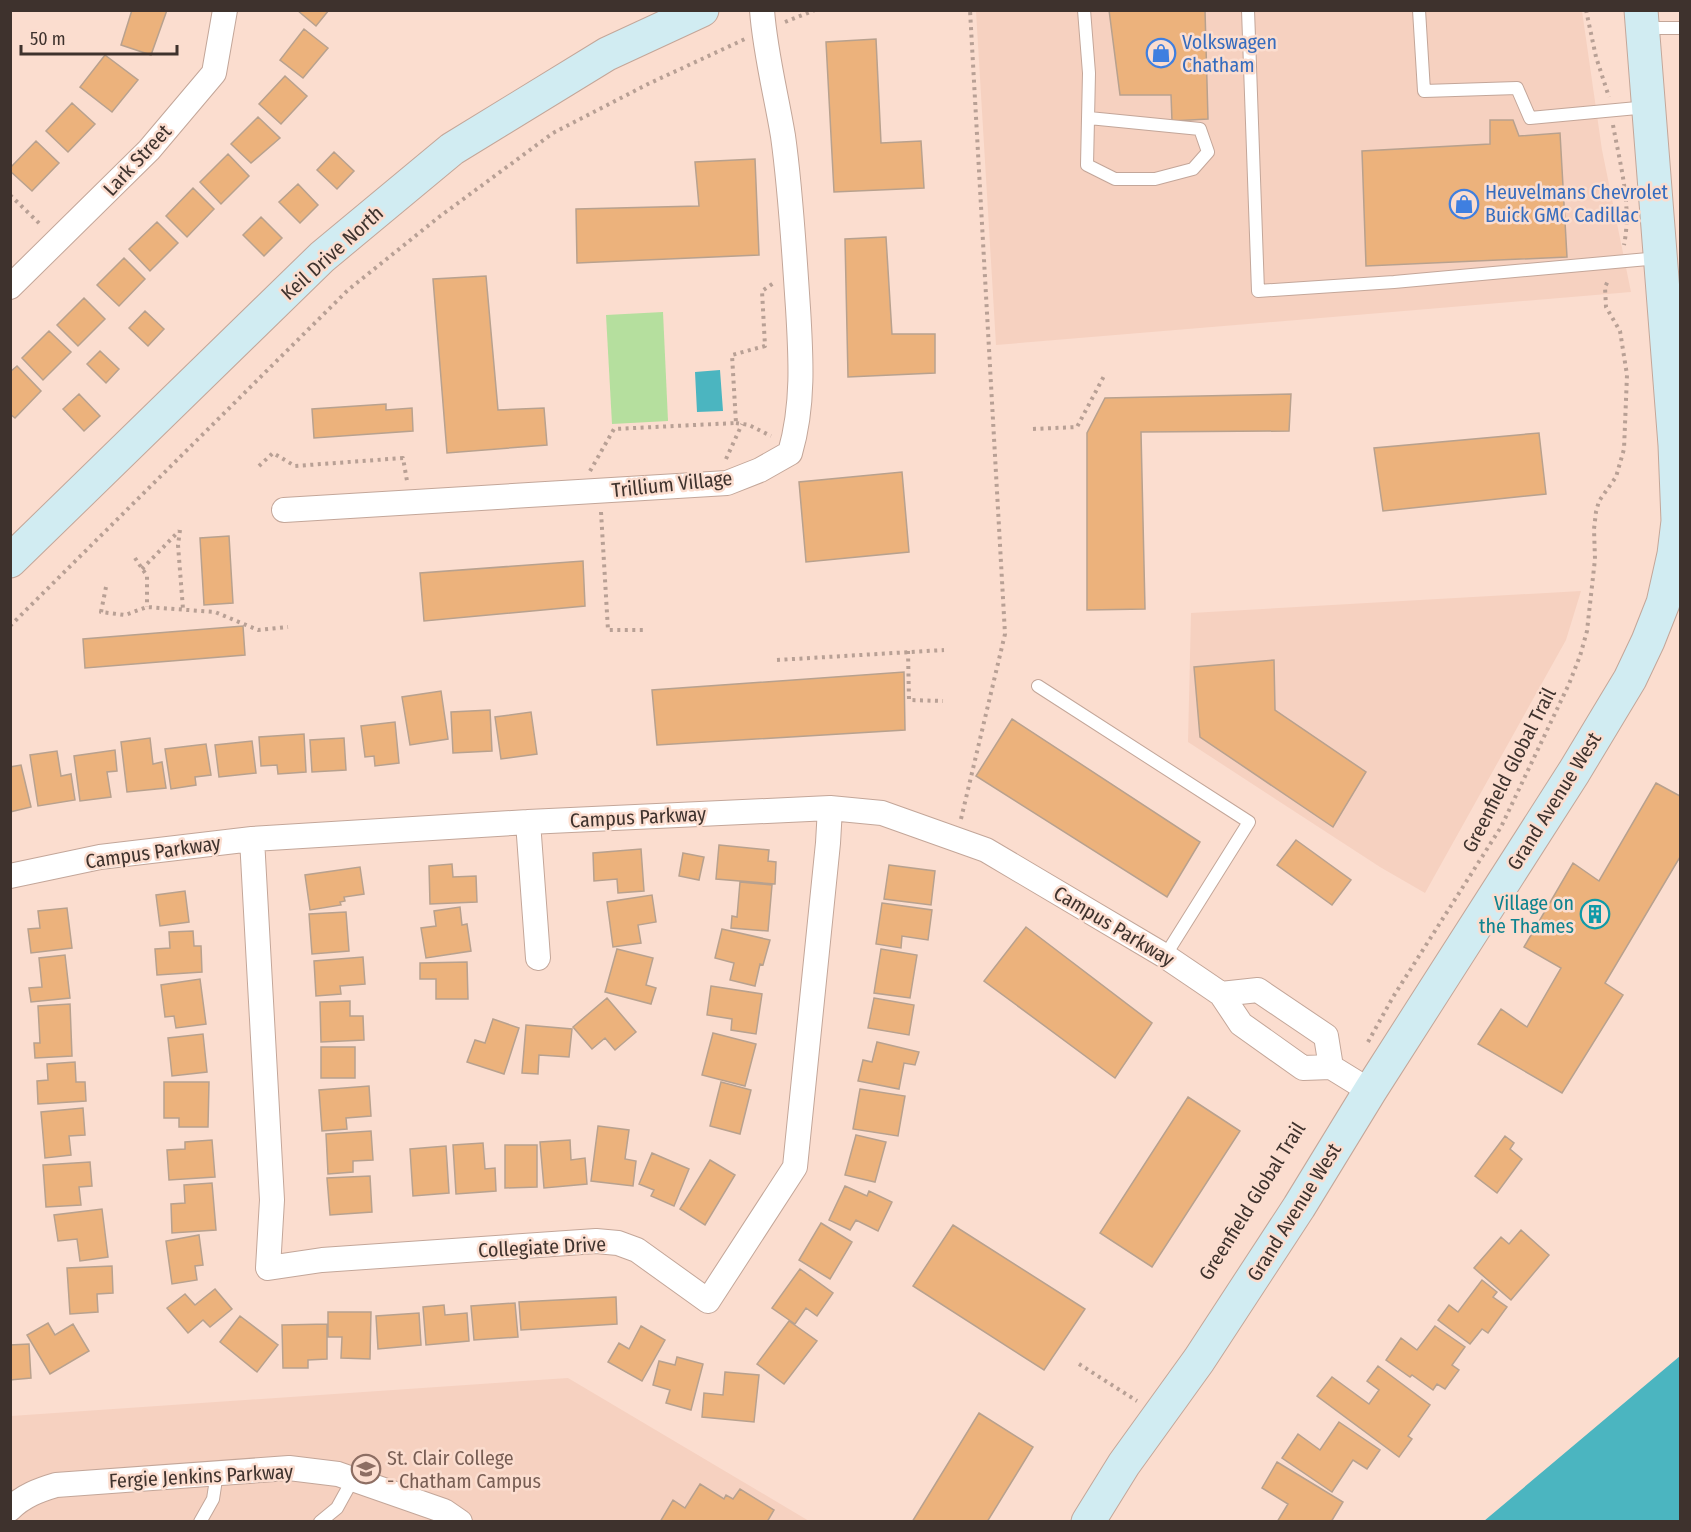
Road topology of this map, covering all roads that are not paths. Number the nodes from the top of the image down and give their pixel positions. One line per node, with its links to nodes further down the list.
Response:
1 (225, 10): 12 (street, Lark Street)
2 (702, 10): 15 (main road, Keil Drive North)
3 (1084, 10): 10 (lane)
4 (1248, 10): 11 (lane)
5 (1419, 10): 9 (lane)
6 (1642, 19): 8 (lane); 9 (main road, Grand Avenue West)
7 (763, 20): 14 (street, Trillium Village)
8 (1680, 28)
9 (1649, 107): 11 (main road, Grand Avenue West)
10 (1089, 118): 10 (lane)
11 (1661, 258): 13 (main road, Grand Avenue West)
12 (10, 287)
13 (1676, 394): 25 (main road, Grand Avenue West)
14 (284, 510)
15 (10, 561)
16 (1038, 686): 21 (lane)
17 (830, 808): 18 (street, Campus Parkway); 19 (street, Collegiate Drive); 21 (street, Campus Parkway)
18 (528, 822): 19 (street, Campus Parkway); 22 (street)
19 (252, 839): 20 (street, Campus Parkway)
20 (10, 876)
21 (1165, 956): 23 (street, Campus Parkway)
22 (538, 958)
23 (1221, 994): 24 (street, Campus Parkway); 24 (street)
24 (1331, 1066): 25 (street)
25 (1370, 1091): 32 (main road, Grand Avenue West)
26 (217, 1473): 27 (street, Fergie Jenkins Parkway); 28 (street, Fergie Jenkins Parkway); 29 (lane)
27 (353, 1479): 30 (lane); 31 (street, Fergie Jenkins Parkway)
28 (10, 1509)
29 (200, 1521)
30 (320, 1521)
31 (460, 1521)
32 (1088, 1521)

